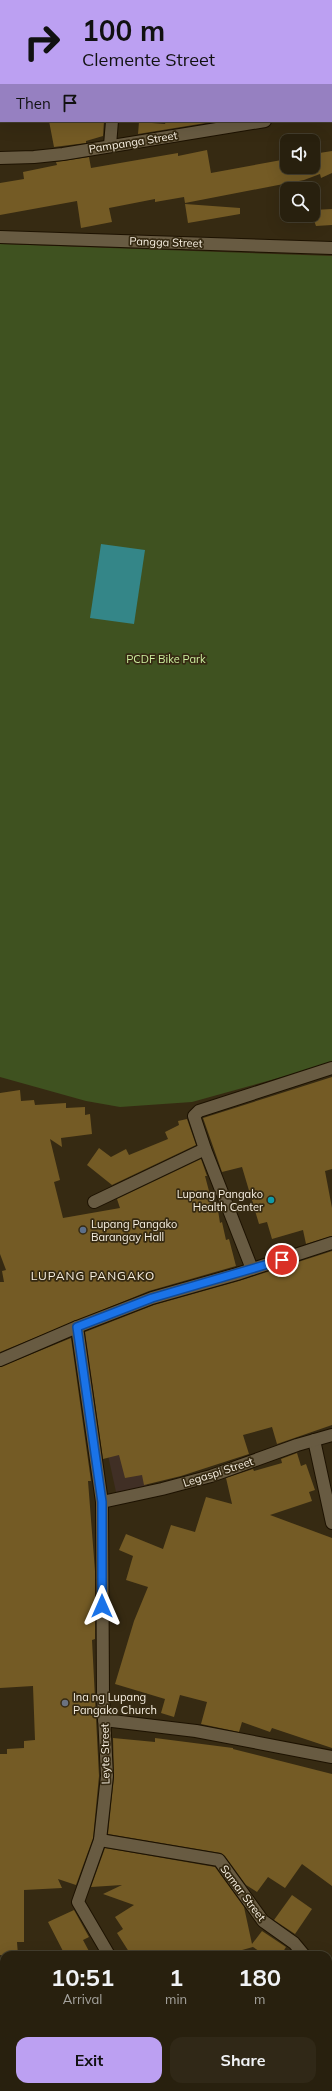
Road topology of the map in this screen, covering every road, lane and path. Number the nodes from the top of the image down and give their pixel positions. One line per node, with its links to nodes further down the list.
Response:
1 (112, 122): 4 (street)
2 (253, 122): 3 (street, Pampanga Street)
3 (218, 125): 4 (street, Pampanga Street)
4 (110, 145): 5 (street, Pampanga Street)
5 (0, 158)
6 (0, 237): 7 (street, Pangga Street)
7 (332, 248)
8 (332, 1068): 9 (street)
9 (205, 1149): 10 (street); 12 (street)
10 (94, 1202)
11 (332, 1243): 12 (street)
12 (252, 1269): 13 (street)
13 (77, 1327): 14 (street); 17 (street, Leyte Street)
14 (0, 1360)
15 (332, 1435): 16 (street, Legaspi Street)
16 (314, 1440): 17 (street, Legaspi Street); 18 (street)
17 (102, 1502): 19 (street, Leyte Street)
18 (332, 1523)
19 (104, 1720): 20 (street); 21 (street, Leyte Street)
20 (332, 1757)
21 (100, 1840): 22 (street, Leyte Street); 23 (street, Samar Street)
22 (107, 1951)
23 (301, 1951)

